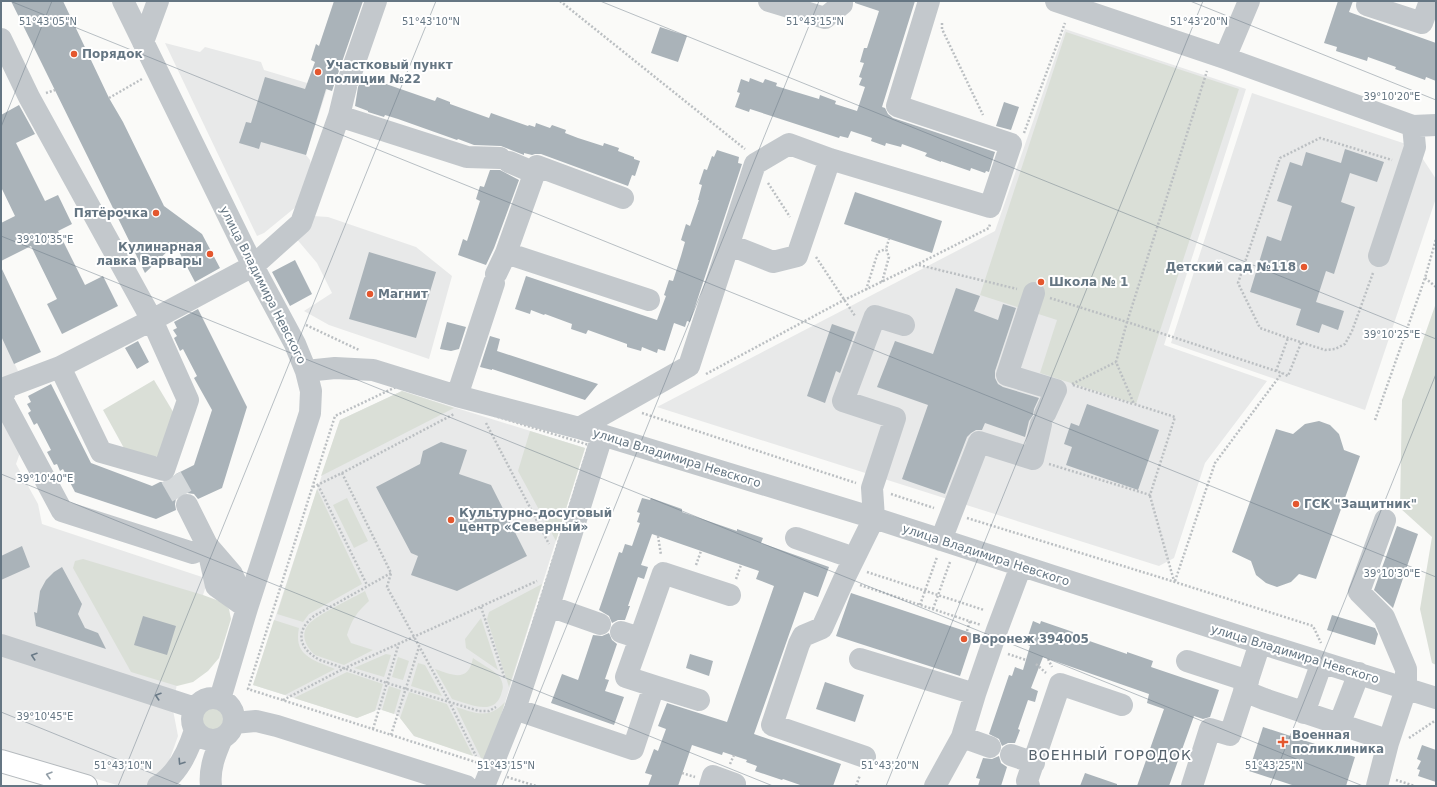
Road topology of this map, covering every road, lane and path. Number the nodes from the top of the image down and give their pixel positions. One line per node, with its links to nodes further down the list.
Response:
1 (123, 1): 14 (street, улица Владимира Невского)
2 (158, 1): 14 (street)
3 (376, 1): 18 (street)
4 (560, 1): 23 (path)
5 (769, 1): 6 (street)
6 (842, 1)
7 (929, 1): 24 (street)
8 (1249, 1): 15 (street)
9 (1369, 1): 10 (street)
10 (1430, 1)
11 (1064, 3): 15 (street); 22 (path)
12 (942, 22): 19 (path)
13 (1, 40): 43 (street)
14 (143, 42): 16 (street, улица Владимира Невского)
15 (1219, 56): 21 (street); 44 (path)
16 (157, 70): 17 (path); 36 (street, улица Владимира Невского)
17 (109, 98)
18 (339, 116): 26 (street); 36 (street)
19 (983, 116)
20 (1436, 125): 21 (street)
21 (1413, 126): 25 (street)
22 (1022, 139)
23 (744, 146)
24 (830, 158): 31 (street); 31 (street)
25 (1410, 165): 34 (street); 47 (path)
26 (534, 173): 27 (street); 33 (street)
27 (623, 198)
28 (992, 220): 35 (path)
29 (889, 239): 32 (path)
30 (1436, 239): 37 (path)
31 (730, 245): 63 (street)
32 (886, 249): 38 (path); 40 (path)
33 (506, 253): 42 (street); 59 (street)
34 (1379, 256): 48 (path)
35 (918, 264): 38 (path); 41 (path)
36 (253, 266): 43 (street); 52 (street, улица Владимира Невского)
37 (1425, 278): 39 (path); 62 (path)
38 (882, 282): 40 (path)
39 (1436, 287)
40 (866, 290): 55 (path)
41 (1034, 293): 44 (path); 56 (street)
42 (649, 300)
43 (152, 320): 51 (street); 51 (street)
44 (1127, 322): 50 (path); 53 (path)
45 (302, 323): 49 (path)
46 (904, 325): 69 (street)
47 (1288, 338): 48 (path); 53 (path)
48 (1301, 343): 54 (path)
49 (360, 350)
50 (1116, 362): 56 (path); 58 (path)
51 (60, 367): 57 (street)
52 (306, 371): 59 (street, улица Владимира Невского); 94 (street)
53 (1276, 371): 54 (path)
54 (1282, 373): 87 (path)
55 (705, 374)
56 (1063, 387): 58 (path); 65 (street)
57 (3, 391): 77 (street)
58 (1134, 404): 70 (path)
59 (460, 407): 60 (path); 63 (street, улица Владимира Невского); 66 (path); 68 (path)
60 (480, 411): 76 (path); 80 (path)
61 (636, 411): 69 (path)
62 (1375, 420)
63 (579, 428): 64 (street, улица Владимира Невского)
64 (602, 436): 73 (street, улица Владимира Невского); 92 (street)
65 (1033, 459): 70 (path); 72 (street)
66 (342, 473): 67 (path); 83 (path)
67 (318, 485): 68 (path); 88 (path)
68 (313, 487): 120 (path)
69 (872, 488): 72 (path); 73 (street)
70 (1150, 495): 87 (path)
71 (187, 505): 77 (street)
72 (952, 514): 78 (street); 87 (path)
73 (874, 518): 78 (street, улица Владимира Невского); 82 (street)
74 (1385, 520): 105 (street)
75 (796, 538): 82 (street)
76 (549, 544)
77 (207, 546): 94 (street)
78 (939, 549): 81 (street, улица Владимира Невского); 89 (path)
79 (552, 551): 80 (path)
80 (554, 556): 84 (path)
81 (1021, 566): 96 (street); 102 (street, улица Владимира Невского)
82 (849, 568): 89 (path); 91 (path); 137 (street)
83 (391, 573): 88 (path); 100 (path)
84 (548, 576): 85 (path); 140 (path)
85 (544, 578)
86 (537, 581): 93 (path)
87 (1175, 582): 98 (path)
88 (367, 585): 109 (path)
89 (925, 591): 91 (path); 96 (path)
90 (730, 595): 113 (street)
91 (920, 605): 95 (path)
92 (549, 606): 97 (street); 123 (street)
93 (481, 607): 100 (path); 112 (path)
94 (247, 608): 119 (street)
95 (970, 622): 96 (path); 99 (path)
96 (999, 623): 117 (street)
97 (600, 624)
98 (1313, 626)
99 (966, 632)
100 (413, 636): 101 (path); 104 (path)
101 (400, 643): 109 (path); 111 (path)
102 (1260, 643): 108 (street, улица Владимира Невского); 114 (street)
103 (1, 645): 125 (street, one-way to 103)
104 (419, 647): 115 (path); 122 (path)
105 (1400, 654): 110 (street); 116 (street)
106 (860, 658): 117 (street)
107 (1187, 661): 114 (street)
108 (1322, 662): 110 (street, улица Владимира Невского); 126 (street)
109 (344, 668): 111 (path); 120 (path)
110 (1368, 676): 116 (street, улица Владимира Невского); 128 (street)
111 (387, 683): 115 (path); 129 (path)
112 (506, 685)
113 (654, 686): 121 (street); 123 (street)
114 (1246, 686): 126 (street); 150 (street)
115 (406, 688): 122 (path); 132 (path)
116 (1406, 689): 118 (street, улица Владимира Невского); 134 (street)
117 (975, 694): 133 (street)
118 (1436, 698)
119 (220, 699): 125 (street); 131 (street)
120 (282, 700): 129 (path)
121 (699, 700)
122 (449, 701): 123 (path); 140 (path)
123 (507, 706): 140 (street)
124 (1122, 706): 139 (street)
125 (195, 708): 130 (street)
126 (1304, 713): 128 (street)
127 (1436, 720): 134 (path)
128 (1340, 724): 134 (street)
129 (373, 729): 132 (path)
130 (195, 730): 131 (street); 143 (street, one-way to 143)
131 (228, 731): 144 (street); 145 (street)
132 (391, 735): 140 (path)
133 (962, 737): 135 (street); 148 (street)
134 (1397, 742): 151 (street)
135 (990, 747)
136 (1011, 755): 139 (street)
137 (866, 757)
138 (1, 761): 142 (main road, one-way to 138)
139 (1034, 763): 149 (street)
140 (485, 774): 146 (path)
141 (735, 784): 147 (street)
142 (86, 786)
143 (158, 786)
144 (211, 786)
145 (466, 786)
146 (536, 786)
147 (710, 786)
148 (935, 786)
149 (1030, 786)
150 (1192, 786)
151 (1377, 786)

